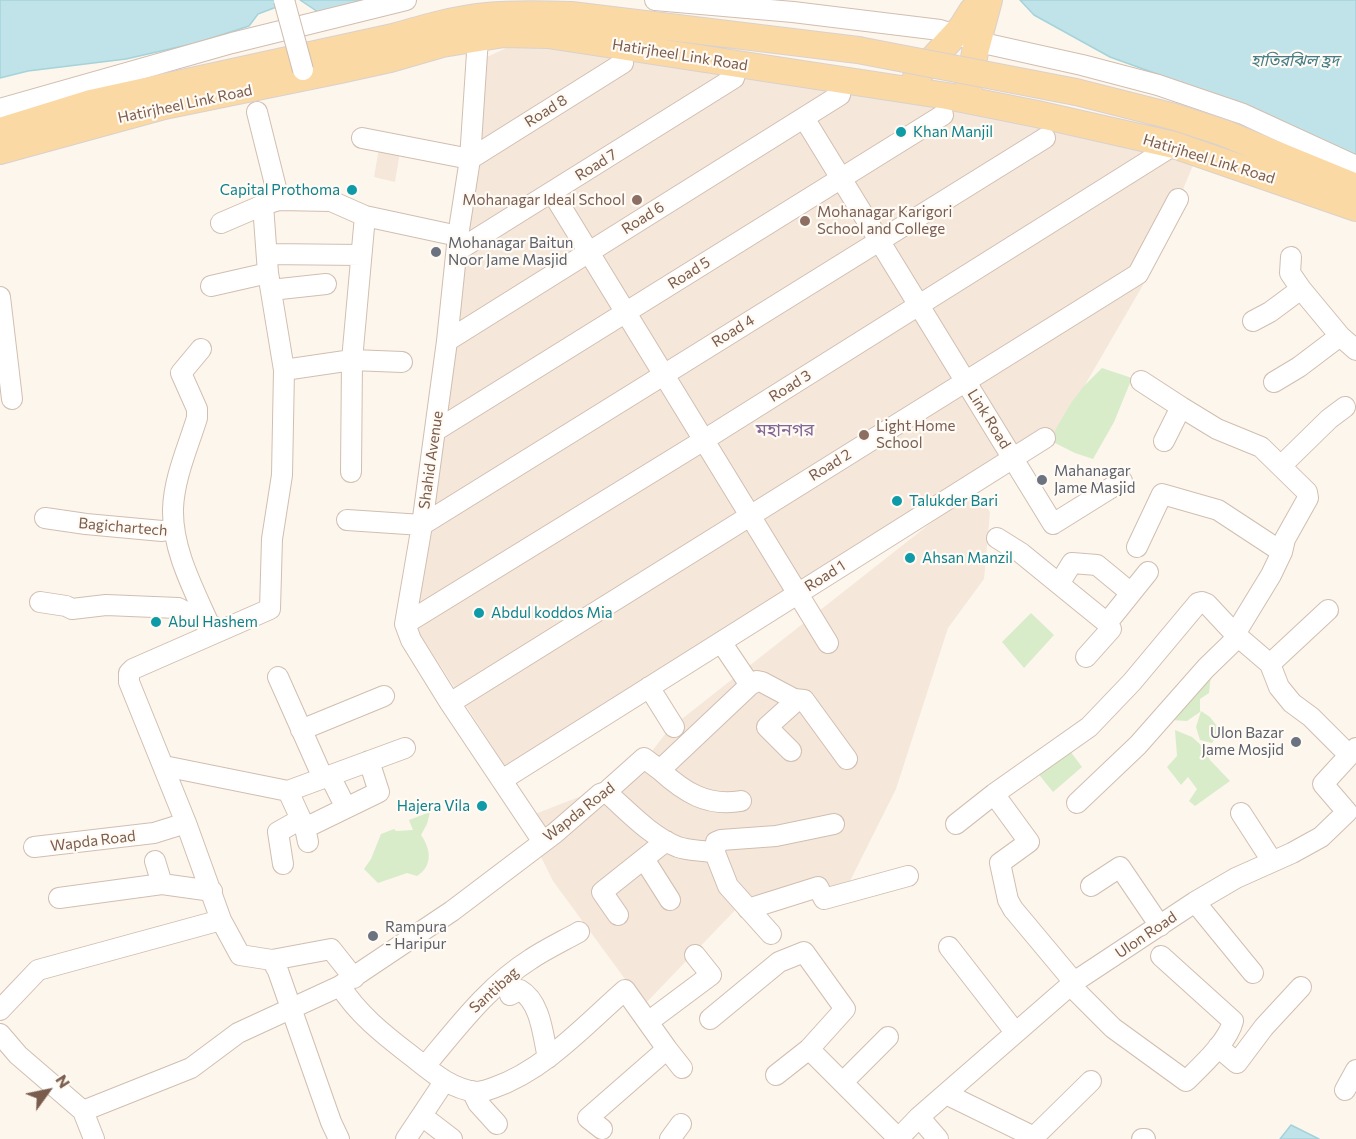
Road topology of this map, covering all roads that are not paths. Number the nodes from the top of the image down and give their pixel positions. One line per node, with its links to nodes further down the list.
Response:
1 (284, 0): 7 (street, bridge)
2 (406, 0): 14 (street)
3 (655, 0): 4 (street)
4 (976, 24): 9 (main road); 12 (main road); 16 (main road); 24 (street)
5 (478, 38): 9 (main road, Hatirjheel Link Road); 13 (main road, Hatirjheel Link Road); 23 (street, Shahid Avenue)
6 (622, 63): 23 (street, Road 8)
7 (303, 70)
8 (734, 78): 27 (street, Road 7)
9 (891, 89): 12 (main road, Hatirjheel Link Road)
10 (840, 95): 17 (street, Road 6)
11 (91, 103): 13 (main road); 18 (main road); 26 (main road, bridge)
12 (952, 104): 16 (main road, Hatirjheel Link Road); 25 (street, Road 5)
13 (164, 106): 22 (main road, Hatirjheel Link Road)
14 (0, 109)
15 (257, 112): 29 (street)
16 (1037, 114): 21 (main road, Hatirjheel Link Road)
17 (804, 118): 25 (street, Link Road); 35 (street, Road 6)
18 (0, 131)
19 (362, 138): 23 (street)
20 (1044, 138): 33 (street, Road 4)
21 (1174, 145): 30 (main road, Hatirjheel Link Road); 43 (street, Road 3)
22 (0, 151)
23 (470, 159): 34 (street, Shahid Avenue)
24 (1356, 166)
25 (841, 178): 33 (street, Link Road); 44 (street, Road 5)
26 (1356, 187)
27 (552, 192): 34 (street, Road 7); 35 (street)
28 (1178, 199): 54 (street, Road 2)
29 (271, 203): 31 (street); 32 (street); 38 (street)
30 (1356, 208)
31 (365, 216): 34 (street); 36 (street)
32 (221, 223)
33 (879, 240): 43 (street, Link Road); 53 (street, Road 4)
34 (457, 243): 47 (street, Shahid Avenue)
35 (589, 252): 44 (street); 47 (street, Road 6)
36 (361, 255): 38 (street); 50 (street)
37 (1291, 257): 41 (street)
38 (268, 272): 39 (street); 40 (street); 52 (street)
39 (326, 284)
40 (211, 286)
41 (1301, 289): 45 (street); 46 (street)
42 (0, 297): 57 (street)
43 (918, 304): 54 (street, Link Road); 62 (street, Road 3)
44 (626, 312): 53 (street); 60 (street, Road 5)
45 (1253, 321)
46 (1340, 336): 49 (street); 56 (street)
47 (447, 341): 60 (street, Shahid Avenue)
48 (201, 349): 72 (street)
49 (1356, 350)
50 (352, 360): 51 (street); 52 (street); 66 (street)
51 (402, 362)
52 (284, 369): 84 (street)
53 (664, 374): 62 (street); 71 (street, Road 4)
54 (966, 381): 64 (street, Link Road); 68 (street, Road 2)
55 (1142, 381): 58 (street)
56 (1274, 382)
57 (12, 399)
58 (1181, 407): 63 (street); 65 (street)
59 (1345, 407): 65 (street)
60 (435, 431): 71 (street, Shahid Avenue)
61 (1045, 438): 64 (street, Road 1)
62 (704, 440): 68 (street); 83 (street, Road 3)
63 (1164, 441)
64 (1012, 458): 67 (street); 79 (street, Road 1)
65 (1282, 465): 75 (street)
66 (351, 472)
67 (1122, 481)
68 (750, 515): 79 (street); 95 (street, Road 2)
69 (45, 518): 72 (street, Bagichartech)
70 (347, 520): 71 (street)
71 (422, 525): 83 (street, Shahid Avenue)
72 (174, 529): 84 (street, Bagichartech)
73 (997, 538): 77 (street)
74 (1137, 547): 75 (street)
75 (1282, 552): 85 (street)
76 (1148, 572): 78 (street)
77 (1059, 584): 78 (street); 82 (street)
78 (1131, 592): 82 (street)
79 (798, 593): 86 (street, Road 1); 87 (street)
80 (40, 602): 84 (street)
81 (1328, 610): 89 (street)
82 (1107, 623): 88 (street)
83 (405, 624): 95 (street)
84 (215, 628): 103 (street)
85 (1236, 636): 89 (street); 109 (street); 111 (street)
86 (721, 642): 91 (street); 92 (street, Road 1)
87 (828, 643)
88 (1086, 657)
89 (1270, 664): 100 (street)
90 (278, 677): 97 (street)
91 (750, 685): 94 (street); 104 (street)
92 (649, 687): 96 (street); 106 (street, Road 1)
93 (384, 696): 97 (street)
94 (797, 700): 99 (street); 101 (street)
95 (450, 703): 106 (street)
96 (674, 727)
97 (302, 730): 105 (street)
98 (405, 748): 102 (street)
99 (791, 752)
100 (1353, 752): 114 (street, Ulon Road)
101 (847, 759)
102 (369, 761): 105 (street); 112 (street)
103 (164, 766): 107 (street); 115 (street)
104 (660, 770): 108 (street, Wapda Road); 110 (street)
105 (327, 777): 107 (street); 112 (street)
106 (502, 780): 120 (street)
107 (288, 791): 118 (street)
108 (606, 792): 119 (street); 120 (street, Wapda Road)
109 (994, 794): 117 (street); 146 (street)
110 (741, 801)
111 (1077, 803)
112 (346, 808): 118 (street)
113 (1241, 813): 125 (street)
114 (1352, 816): 125 (street, Ulon Road)
115 (186, 822): 121 (street, Wapda Road); 130 (street)
116 (834, 824): 122 (street)
117 (956, 824)
118 (305, 830): 126 (street)
119 (666, 841): 122 (street); 123 (street)
120 (543, 842): 145 (street, Wapda Road)
121 (34, 847)
122 (715, 852): 134 (street)
123 (644, 859): 132 (street); 135 (street)
124 (155, 861): 128 (street)
125 (1272, 861): 133 (street, Ulon Road)
126 (283, 864)
127 (908, 876): 134 (street)
128 (162, 884): 130 (street); 131 (street)
129 (1090, 886): 137 (street)
130 (212, 891): 136 (street)
131 (59, 898)
132 (670, 900)
133 (1196, 902): 137 (street, Ulon Road); 144 (street)
134 (748, 909): 139 (street)
135 (618, 915)
136 (221, 920): 143 (street); 149 (street)
137 (1160, 926): 146 (street, Ulon Road)
138 (579, 932): 160 (street, Santibag)
139 (771, 933)
140 (949, 947): 153 (street)
141 (695, 955): 152 (street)
142 (1161, 956): 156 (street)
143 (272, 960): 145 (street); 150 (street)
144 (1253, 973)
145 (347, 982): 150 (street, Wapda Road); 160 (street)
146 (1072, 984): 153 (street, Ulon Road); 156 (street)
147 (1301, 987): 156 (street)
148 (510, 995): 159 (street, Santibag)
149 (0, 1009)
150 (291, 1010): 170 (street, Wapda Road); 177 (street)
151 (710, 1020): 158 (street)
152 (648, 1022): 157 (street); 159 (street)
153 (1015, 1032): 169 (street, Ulon Road)
154 (0, 1034): 170 (street)
155 (888, 1037): 165 (street)
156 (1218, 1047)
157 (667, 1049): 161 (street); 174 (street)
158 (809, 1049): 163 (street); 165 (street)
159 (548, 1058): 168 (street)
160 (425, 1066): 164 (street)
161 (682, 1068)
162 (1356, 1070): 167 (street)
163 (776, 1075)
164 (444, 1082): 168 (street); 171 (street)
165 (843, 1082): 175 (street)
166 (1091, 1082): 169 (street)
167 (1345, 1090)
168 (472, 1091): 173 (street)
169 (946, 1094): 172 (street, Ulon Road)
170 (83, 1111): 176 (street)
171 (422, 1116): 178 (street); 179 (street)
172 (919, 1117): 175 (street, Ulon Road); 180 (street)
173 (497, 1124)
174 (602, 1130)
175 (898, 1138)
176 (94, 1139)
177 (339, 1139)
178 (406, 1139)
179 (452, 1139)
180 (938, 1139)

